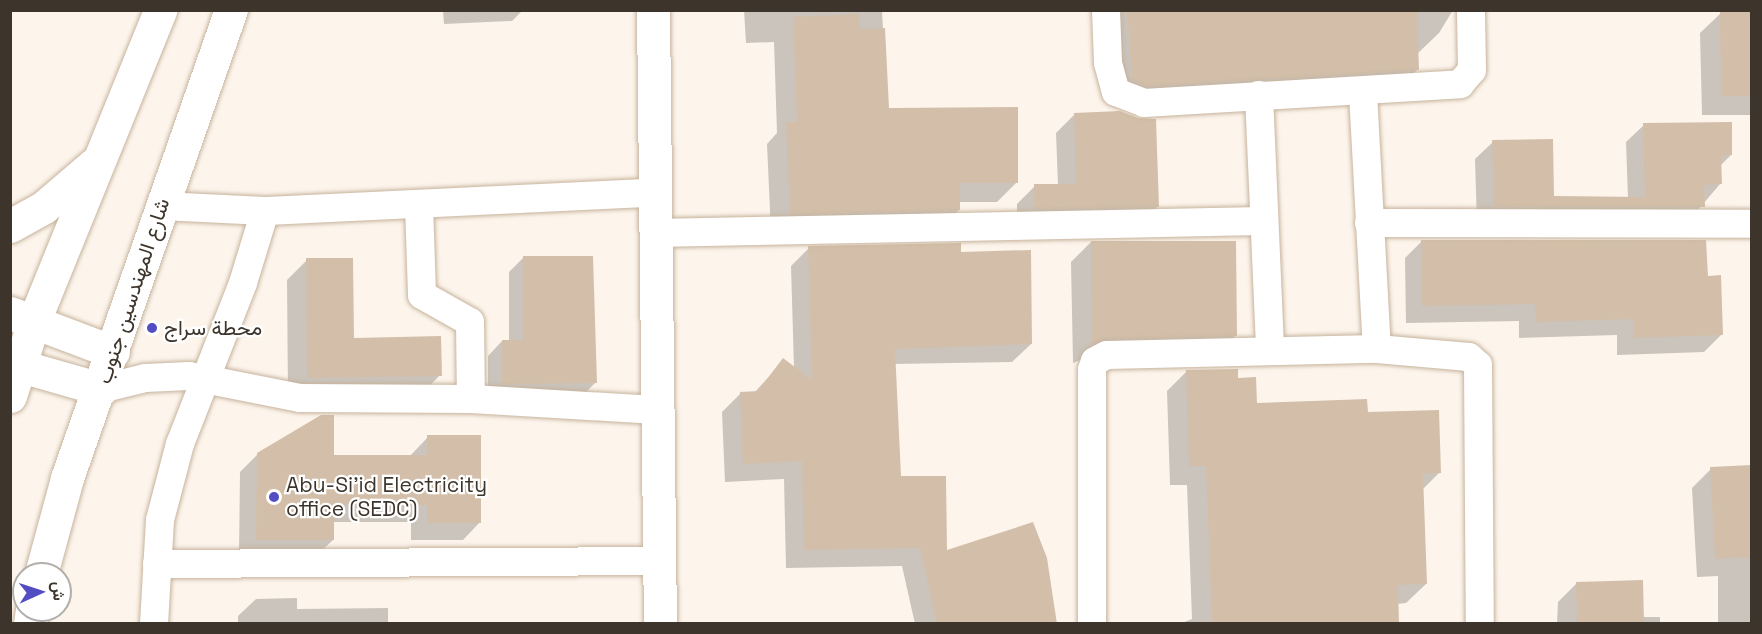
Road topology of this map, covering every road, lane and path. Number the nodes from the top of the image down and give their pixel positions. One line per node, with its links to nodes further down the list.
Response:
1 (160, 10): 8 (main road)
2 (231, 10): 11 (main road, شارع المهندسين جنوب)
3 (653, 10): 9 (main road)
4 (1106, 10): 7 (street)
5 (1471, 10): 6 (street)
6 (1363, 93): 7 (street); 14 (street)
7 (1259, 95): 13 (street)
8 (98, 160): 16 (main road); 18 (main road)
9 (653, 193): 10 (street); 17 (main road)
10 (419, 204): 12 (street); 26 (street)
11 (161, 206): 12 (street); 21 (main road, شارع المهندسين جنوب)
12 (265, 211): 23 (street)
13 (1262, 221): 17 (street); 19 (street)
14 (1369, 223): 15 (street); 20 (street)
15 (1752, 224)
16 (10, 226)
17 (654, 233): 27 (main road)
18 (22, 317): 21 (main road); 22 (main road)
19 (1270, 349): 20 (street); 33 (street)
20 (1377, 349): 34 (street)
21 (113, 352): 24 (street); 25 (main road, شارع المهندسين جنوب)
22 (13, 375): 25 (main road)
23 (205, 377): 24 (street); 26 (street); 30 (street)
24 (145, 378): 25 (street)
25 (101, 389): 29 (main road, شارع المهندسين جنوب)
26 (471, 399): 27 (street)
27 (657, 410): 28 (main road)
28 (660, 561): 30 (street); 32 (main road)
29 (44, 562)
30 (157, 564): 31 (street)
31 (154, 624)
32 (660, 624)
33 (1092, 624)
34 (1480, 624)

